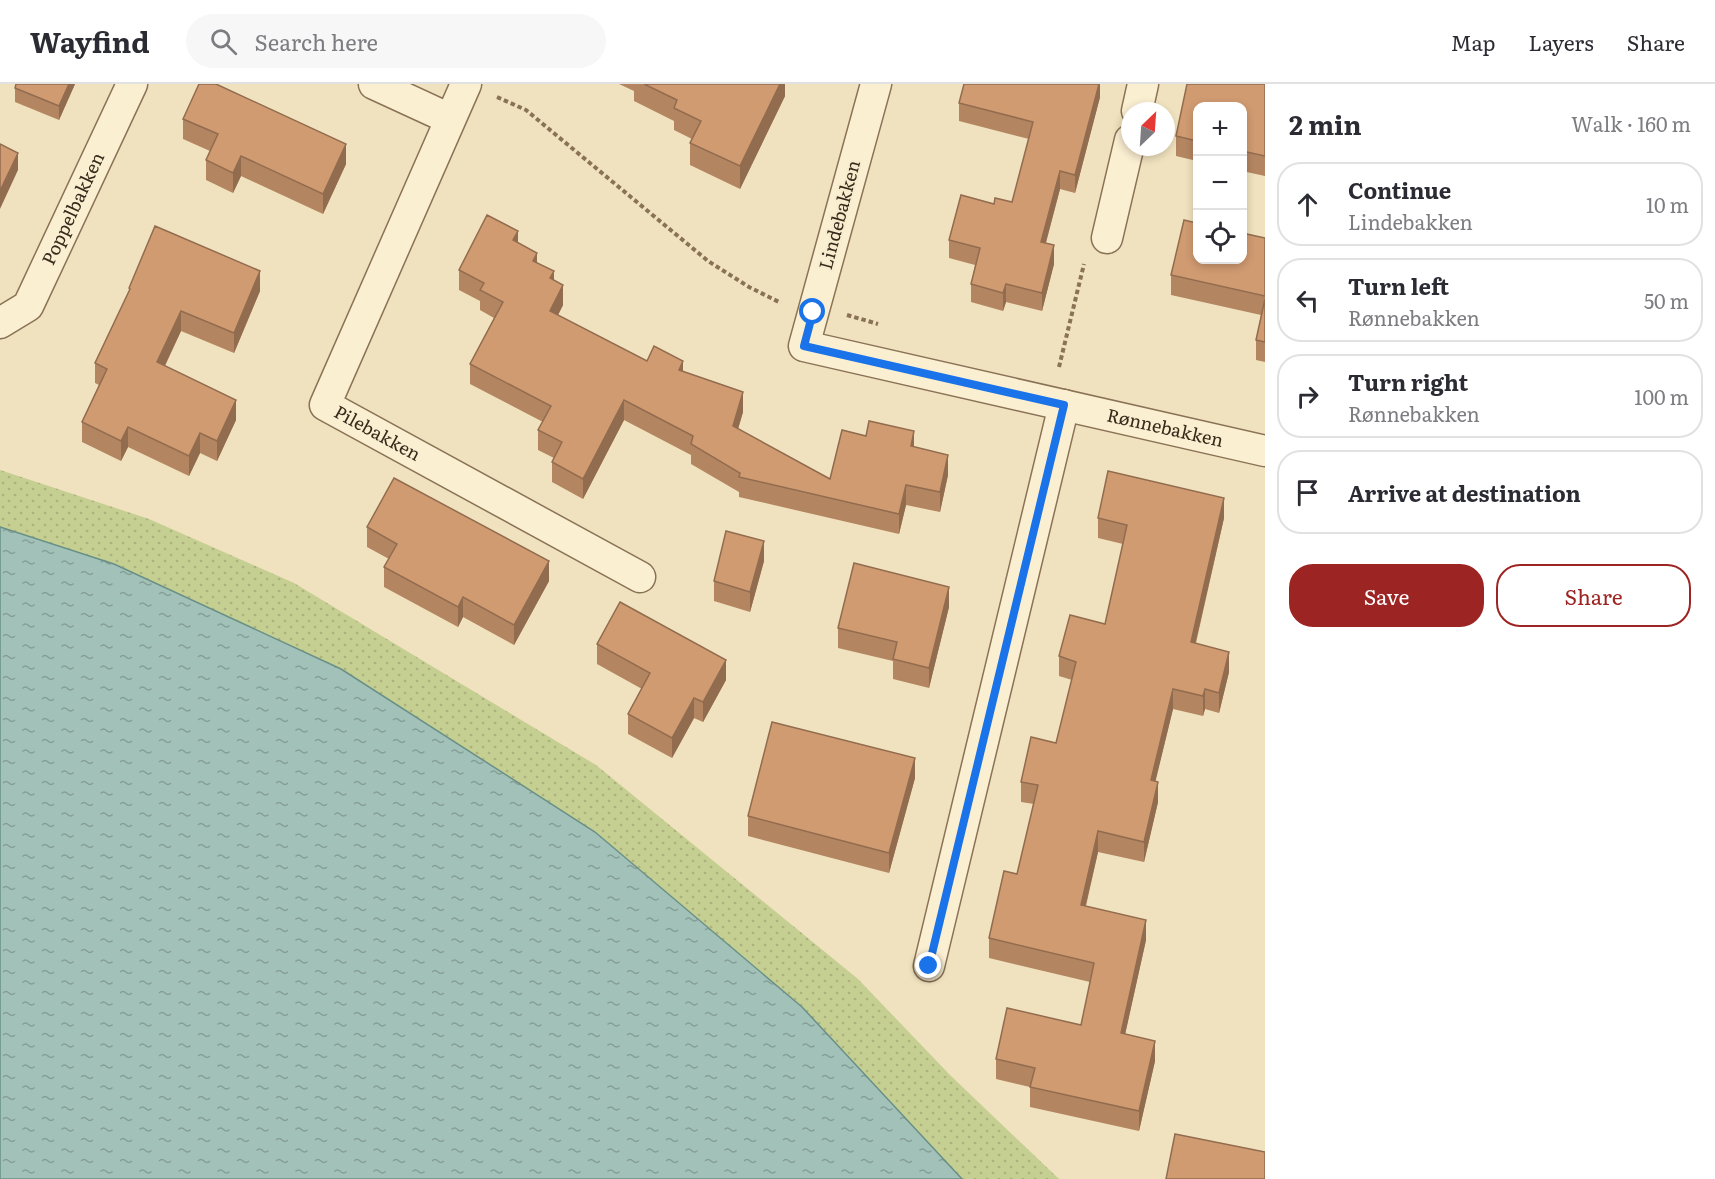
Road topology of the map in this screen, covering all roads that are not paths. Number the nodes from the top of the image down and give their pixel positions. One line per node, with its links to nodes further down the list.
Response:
1 (132, 84): 10 (street, Poppelbakken)
2 (374, 84): 7 (street)
3 (466, 84): 7 (street)
4 (876, 84): 11 (street, Lindebakken)
5 (1143, 84): 6 (street)
6 (1139, 102)
7 (450, 119): 14 (street, Pilebakken)
8 (1126, 156): 9 (street)
9 (1107, 238)
10 (0, 323)
11 (804, 346): 12 (street, Rønnebakken)
12 (1064, 405): 13 (street, Rønnebakken); 15 (street)
13 (1265, 451)
14 (640, 577)
15 (929, 966)

